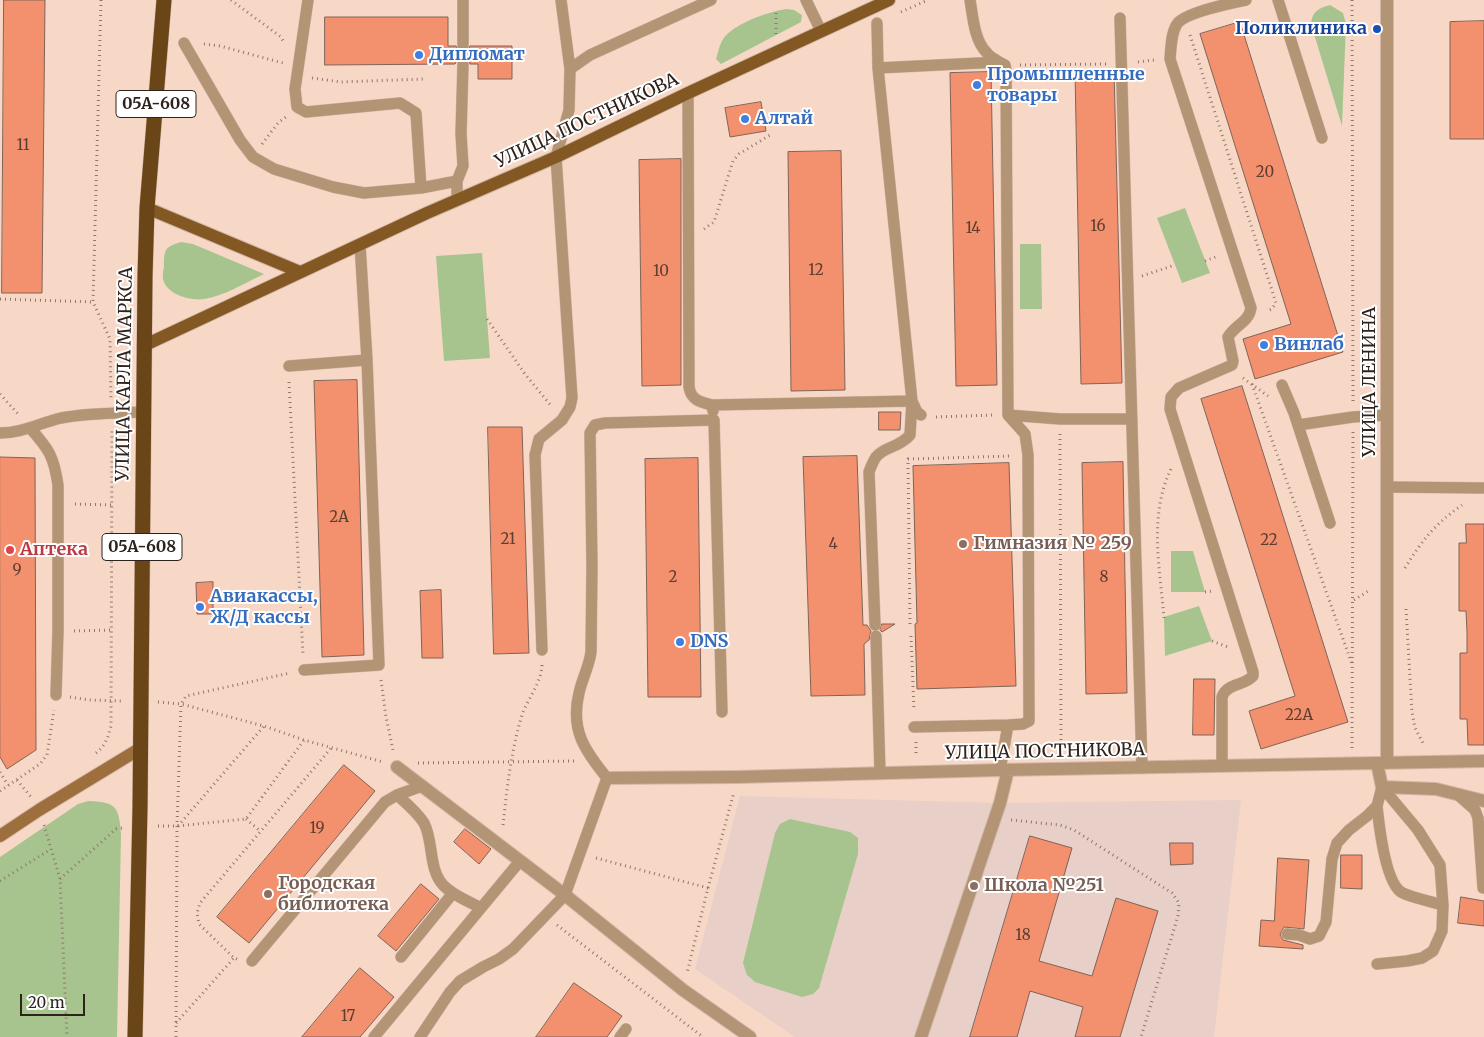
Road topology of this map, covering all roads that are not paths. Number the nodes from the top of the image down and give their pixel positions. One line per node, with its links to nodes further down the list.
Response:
1 (164, 0): 27 (highway, УЛИЦА КАРЛА МАРКСА / 05А-608)
2 (308, 0): 25 (lane)
3 (463, 0): 16 (lane)
4 (561, 0): 20 (lane)
5 (711, 0): 20 (lane)
6 (806, 0): 14 (lane)
7 (889, 0): 14 (main road, УЛИЦА ПОСТНИКОВА)
8 (970, 0): 18 (lane)
9 (1246, 0): 58 (lane)
10 (1278, 0): 22 (lane)
11 (1388, 0): 39 (street, УЛИЦА ЛЕНИНА)
12 (1120, 18): 40 (lane)
13 (877, 23): 19 (lane)
14 (821, 31): 21 (main road, УЛИЦА ПОСТНИКОВА)
15 (184, 43): 25 (lane)
16 (463, 46)
17 (462, 64): 24 (lane)
18 (1002, 64): 19 (lane); 38 (lane)
19 (878, 68): 34 (lane)
20 (570, 69): 23 (lane)
21 (688, 93): 23 (main road, УЛИЦА ПОСТНИКОВА); 35 (lane)
22 (1322, 138)
23 (556, 157): 26 (main road, УЛИЦА ПОСТНИКОВА); 48 (lane)
24 (457, 181): 25 (lane); 26 (lane)
25 (421, 188)
26 (457, 200): 28 (main road, УЛИЦА ПОСТНИКОВА)
27 (148, 208): 29 (main road); 30 (highway, УЛИЦА КАРЛА МАРКСА / 05А-608)
28 (360, 244): 29 (main road, УЛИЦА ПОСТНИКОВА); 31 (lane)
29 (300, 272): 30 (main road, УЛИЦА ПОСТНИКОВА)
30 (143, 346): 36 (highway, УЛИЦА КАРЛА МАРКСА / 05А-608)
31 (367, 360): 32 (lane); 49 (lane)
32 (288, 366)
33 (1282, 385): 42 (lane)
34 (912, 401): 35 (lane); 37 (lane); 61 (lane)
35 (712, 405): 41 (lane)
36 (143, 412): 43 (lane); 54 (highway, УЛИЦА КАРЛА МАРКСА / 05А-608)
37 (921, 415)
38 (1008, 415): 40 (lane); 52 (lane)
39 (1387, 415): 42 (lane); 45 (street, УЛИЦА ЛЕНИНА)
40 (1132, 419): 59 (lane)
41 (714, 420): 51 (lane); 62 (lane)
42 (1298, 425): 47 (lane)
43 (30, 428): 44 (lane); 50 (lane)
44 (0, 433)
45 (1387, 487): 46 (lane); 56 (street, УЛИЦА ЛЕНИНА)
46 (1484, 488)
47 (1330, 523)
48 (542, 650)
49 (304, 670)
50 (56, 695)
51 (722, 712)
52 (1008, 725): 53 (lane); 60 (lane)
53 (914, 727)
54 (141, 748): 69 (street); 80 (highway, 05А-608)
55 (1484, 761): 56 (street, УЛИЦА ПОСТНИКОВА)
56 (1382, 763): 58 (street, УЛИЦА ПОСТНИКОВА); 64 (street, УЛИЦА ЛЕНИНА)
57 (397, 766): 63 (street)
58 (1222, 766): 59 (street, УЛИЦА ПОСТНИКОВА)
59 (1142, 768): 60 (street, УЛИЦА ПОСТНИКОВА)
60 (1004, 770): 61 (street, УЛИЦА ПОСТНИКОВА); 84 (street)
61 (880, 773): 62 (street, УЛИЦА ПОСТНИКОВА)
62 (607, 778): 73 (lane)
63 (422, 786): 66 (lane); 70 (street)
64 (1382, 787): 65 (street); 68 (lane); 74 (lane)
65 (1457, 794): 67 (street); 71 (lane)
66 (396, 795): 72 (lane); 78 (lane)
67 (1484, 801)
68 (1377, 806): 74 (lane); 76 (lane)
69 (0, 836)
70 (520, 861): 73 (street); 75 (lane)
71 (1483, 888)
72 (453, 893): 75 (lane); 77 (lane)
73 (565, 895): 82 (lane); 83 (street)
74 (1443, 905): 79 (lane)
75 (481, 908): 81 (lane)
76 (1287, 934)
77 (400, 957)
78 (252, 961)
79 (1377, 964)
80 (136, 1037)
81 (374, 1037)
82 (420, 1037)
83 (750, 1037)
84 (920, 1037)

